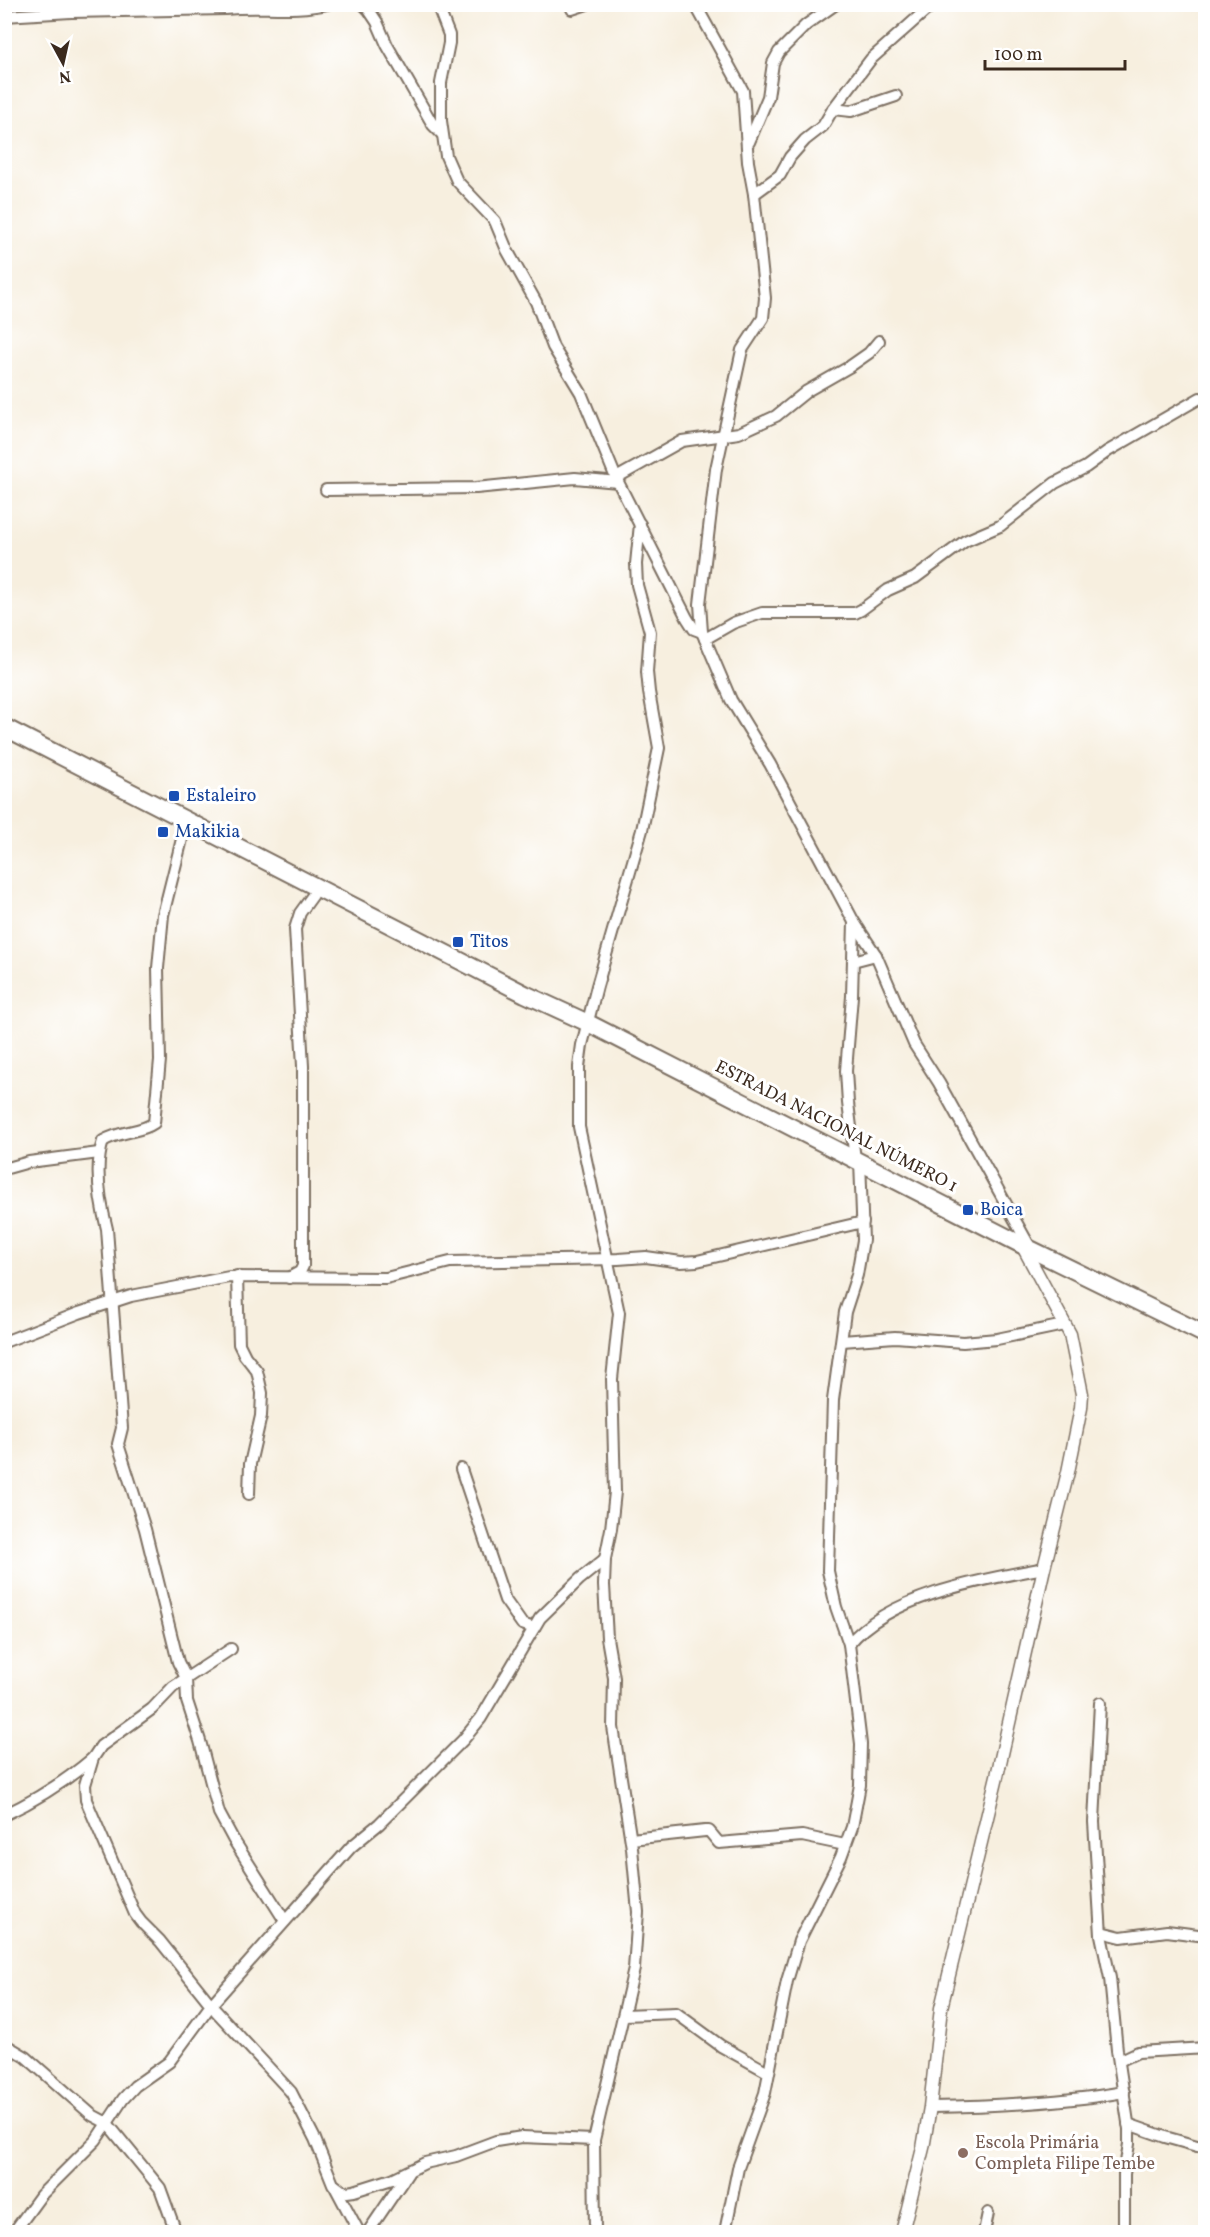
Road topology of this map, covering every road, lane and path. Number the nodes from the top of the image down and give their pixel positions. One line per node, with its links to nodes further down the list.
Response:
1 (327, 4): 9 (street)
2 (437, 4): 13 (street)
3 (587, 4): 8 (street)
4 (695, 4): 14 (street)
5 (836, 4): 14 (street)
6 (933, 4): 12 (street)
7 (366, 6): 13 (street)
8 (572, 9)
9 (31, 10): 10 (street)
10 (4, 16)
11 (896, 96): 12 (street)
12 (833, 110): 15 (street)
13 (443, 135): 19 (street)
14 (747, 145): 15 (street)
15 (754, 194): 18 (street)
16 (879, 341): 18 (street)
17 (1200, 398): 22 (street)
18 (724, 435): 19 (street); 22 (street)
19 (617, 480): 20 (street); 21 (street)
20 (326, 490)
21 (640, 524): 22 (street); 29 (street)
22 (704, 636): 26 (street)
23 (4, 727): 29 (highway, ESTRADA NACIONAL NÚMERO 1)
24 (184, 831): 30 (street)
25 (313, 895): 37 (street)
26 (854, 922): 27 (street); 28 (street)
27 (876, 955): 28 (street); 34 (street)
28 (853, 961): 31 (street)
29 (588, 1023): 31 (highway, ESTRADA NACIONAL NÚMERO 1); 35 (street)
30 (99, 1153): 32 (street); 38 (street)
31 (858, 1160): 33 (street); 34 (highway, ESTRADA NACIONAL NÚMERO 1)
32 (4, 1169)
33 (863, 1222): 35 (street); 41 (street)
34 (1027, 1248): 39 (street); 40 (highway, ESTRADA NACIONAL NÚMERO 1)
35 (609, 1260): 37 (street); 45 (street)
36 (237, 1276): 37 (street); 38 (street); 44 (street)
37 (289, 1278)
38 (113, 1302): 42 (street); 50 (street)
39 (1064, 1325): 41 (street); 46 (street)
40 (1206, 1335)
41 (842, 1341): 48 (street)
42 (4, 1342)
43 (461, 1469): 47 (street)
44 (249, 1494)
45 (605, 1559): 47 (street); 54 (street)
46 (1044, 1568): 48 (street); 68 (street)
47 (534, 1628): 56 (street)
48 (849, 1644): 55 (street)
49 (231, 1649): 50 (street)
50 (186, 1678): 52 (street); 56 (street)
51 (1100, 1703): 57 (street)
52 (93, 1758): 53 (street); 61 (street)
53 (4, 1815)
54 (631, 1839): 55 (street); 62 (street)
55 (845, 1845): 66 (street)
56 (285, 1921): 61 (street)
57 (1101, 1932): 59 (street); 60 (street)
58 (1206, 1936): 59 (street)
59 (1121, 1937): 60 (street)
60 (1106, 1956): 65 (street)
61 (211, 2005): 69 (street); 74 (street)
62 (624, 2014): 66 (street); 71 (street)
63 (4, 2044): 69 (street)
64 (1206, 2048): 65 (street)
65 (1119, 2061): 67 (street)
66 (768, 2072): 81 (street)
67 (1124, 2092): 68 (street); 70 (street)
68 (930, 2107): 82 (street)
69 (107, 2123): 76 (street); 77 (street)
70 (1132, 2129): 72 (street); 84 (street)
71 (594, 2140): 73 (street); 80 (street)
72 (1206, 2146)
73 (410, 2171): 74 (street); 79 (street)
74 (333, 2184): 78 (street)
75 (988, 2213): 83 (street)
76 (17, 2231)
77 (176, 2232)
78 (359, 2232)
79 (368, 2232)
80 (595, 2232)
81 (725, 2232)
82 (902, 2232)
83 (984, 2232)
84 (1124, 2232)

